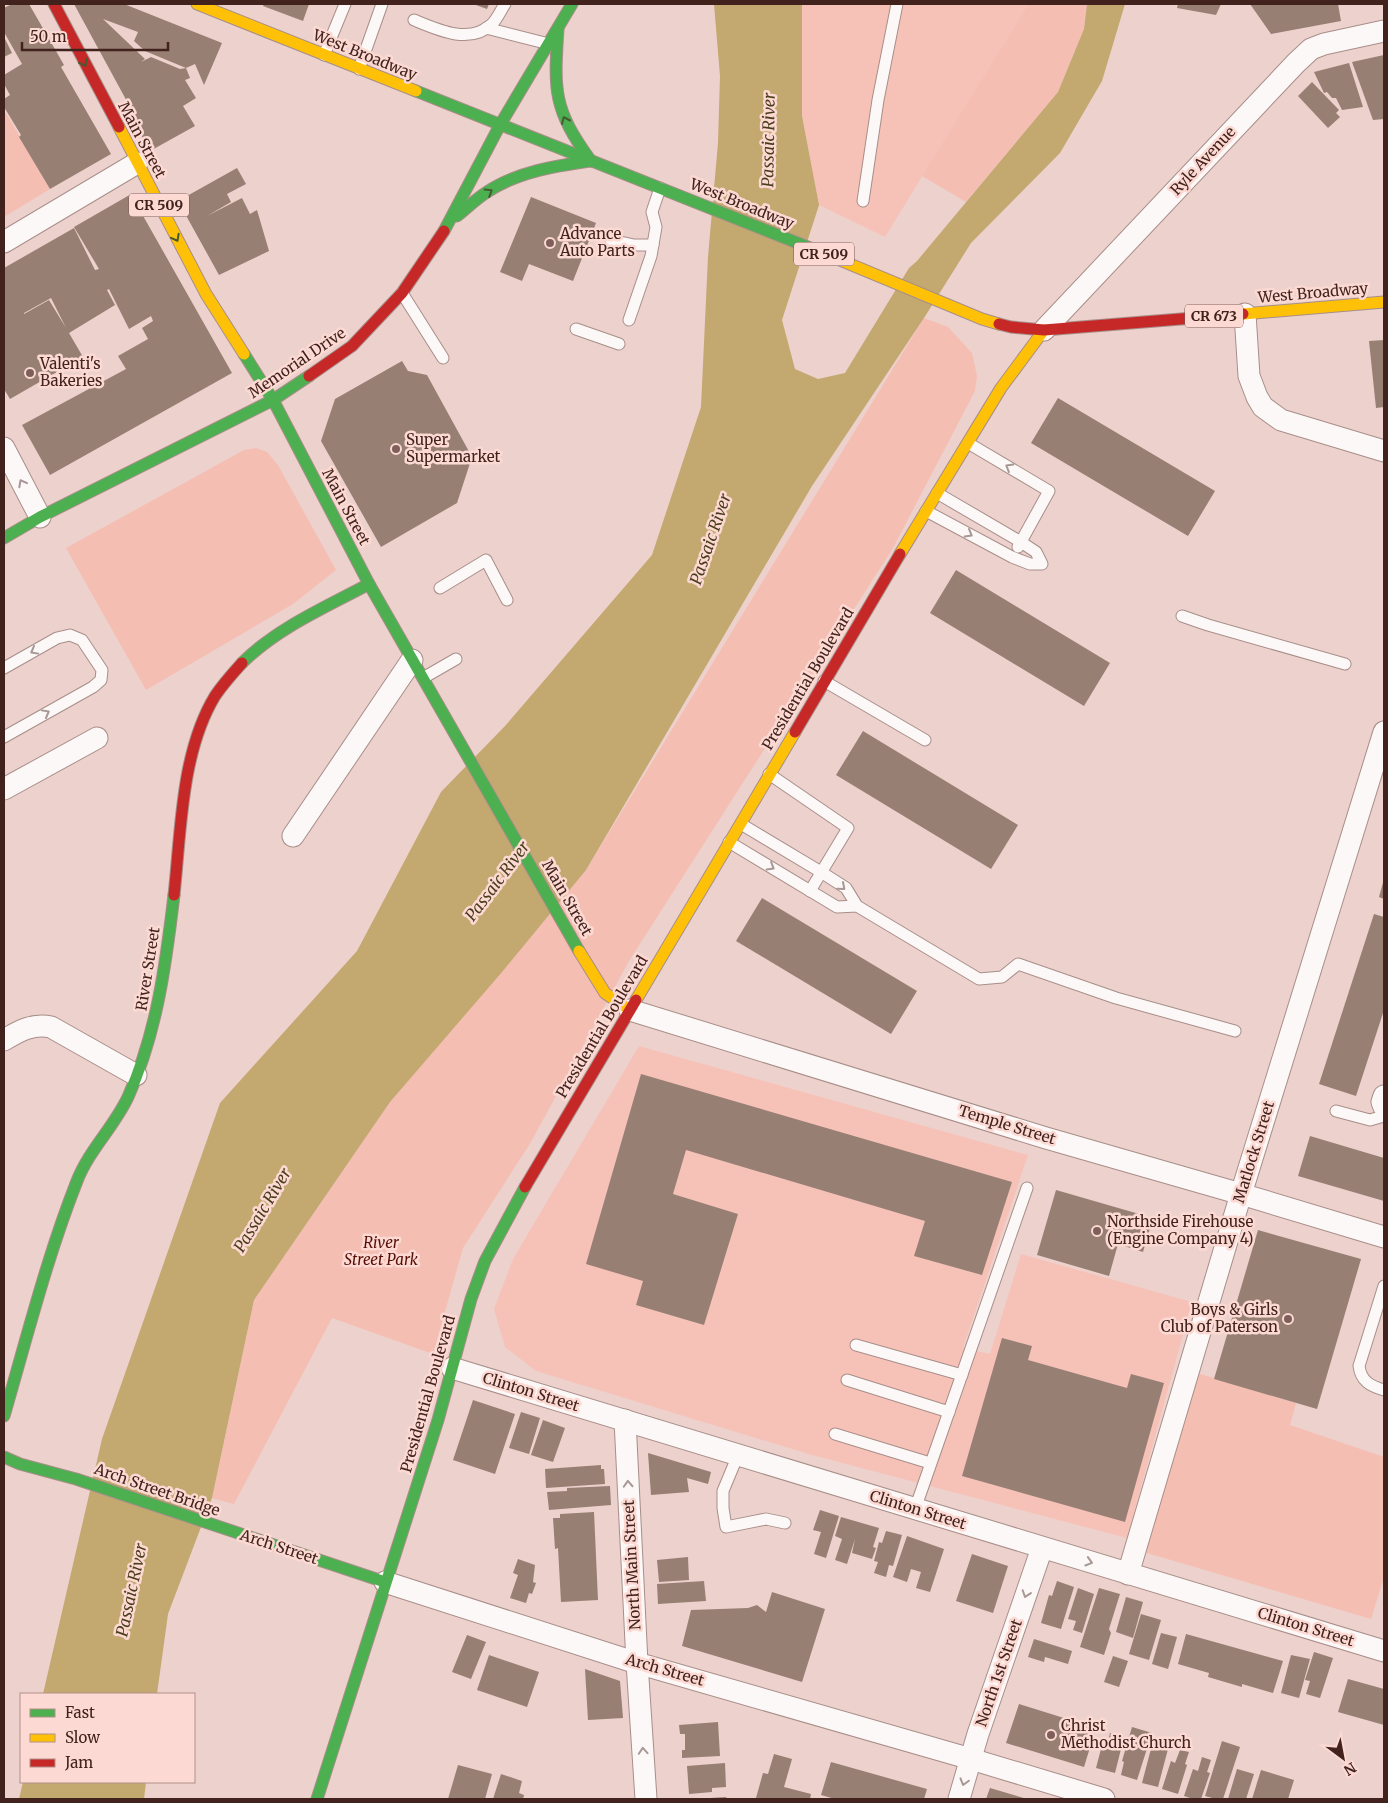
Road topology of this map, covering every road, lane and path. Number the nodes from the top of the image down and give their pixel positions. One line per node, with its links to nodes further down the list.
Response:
1 (54, 4): 17 (main road, Main Street / CR 509, one-way to 17)
2 (197, 4): 13 (main road, West Broadway / CR 509)
3 (345, 4): 13 (lane)
4 (382, 4): 14 (lane)
5 (505, 4): 9 (lane)
6 (572, 4): 10 (main road, Memorial Drive)
7 (897, 4): 19 (lane)
8 (414, 20): 9 (lane)
9 (486, 28): 12 (lane)
10 (558, 28): 12 (main road, Memorial Drive); 16 (main road, one-way to 10)
11 (1384, 31): 29 (street, Ryle Avenue)
12 (549, 44): 15 (main road, Memorial Drive)
13 (324, 55): 14 (main road, West Broadway / CR 509)
14 (359, 69): 15 (main road, West Broadway / CR 509)
15 (500, 125): 16 (main road, West Broadway / CR 509); 20 (main road, Memorial Drive)
16 (591, 161): 18 (main road, West Broadway / CR 509); 20 (main road, one-way to 16)
17 (137, 163): 22 (street); 32 (main road, Main Street / CR 509, one-way to 32)
18 (660, 188): 23 (lane); 29 (main road, West Broadway / CR 509)
19 (863, 201)
20 (450, 221): 24 (main road, Memorial Drive)
21 (612, 240): 23 (lane)
22 (4, 242)
23 (653, 245): 27 (lane)
24 (402, 292): 31 (lane); 32 (main road, Memorial Drive)
25 (1384, 302): 26 (main road, West Broadway / CR 673)
26 (1245, 314): 29 (main road, West Broadway / CR 673); 35 (street)
27 (628, 320)
28 (576, 329): 30 (lane)
29 (1044, 330): 33 (main road, Presidential Boulevard)
30 (619, 344)
31 (443, 358)
32 (273, 400): 38 (main road, Memorial Drive); 42 (main road, Main Street / CR 509)
33 (968, 443): 36 (main road, Presidential Boulevard); 40 (lane, one-way to 33)
34 (4, 448): 38 (street, one-way to 34)
35 (1384, 450)
36 (937, 493): 37 (main road, Presidential Boulevard); 40 (lane)
37 (926, 511): 41 (lane, one-way to 41); 51 (main road, Presidential Boulevard)
38 (40, 517): 39 (main road, Memorial Drive)
39 (4, 538)
40 (1021, 542): 41 (lane); 41 (lane)
41 (1012, 557)
42 (369, 584): 47 (main road, Main Street / CR 509); 67 (main road, River Street)
43 (440, 588): 44 (lane)
44 (507, 600)
45 (1182, 616): 48 (lane)
46 (456, 659): 50 (lane)
47 (412, 660): 50 (main road, Main Street / CR 509); 59 (street)
48 (1345, 664)
49 (4, 668): 53 (lane, one-way to 49)
50 (423, 678): 64 (main road, Main Street / CR 509)
51 (824, 681): 55 (lane); 56 (main road, Presidential Boulevard)
52 (1384, 732): 73 (street, Matlock Street)
53 (4, 737)
54 (97, 738): 57 (street)
55 (925, 740)
56 (769, 774): 58 (main road, Presidential Boulevard); 61 (lane)
57 (4, 789)
58 (741, 824): 60 (main road, Presidential Boulevard); 61 (lane)
59 (293, 836)
60 (729, 842): 62 (lane, one-way to 62); 64 (main road, Presidential Boulevard)
61 (821, 872): 62 (lane); 63 (lane, one-way to 63)
62 (810, 891): 63 (lane)
63 (856, 906): 65 (lane)
64 (630, 1010): 73 (street, Temple Street); 77 (main road, Presidential Boulevard)
65 (1235, 1031)
66 (4, 1040): 67 (street)
67 (136, 1076): 82 (main road, River Street)
68 (1384, 1096): 69 (street)
69 (1384, 1107)
70 (1336, 1111): 71 (lane)
71 (1384, 1116)
72 (1027, 1188): 78 (lane)
73 (1241, 1194): 74 (street, Temple Street); 92 (street, Matlock Street)
74 (1384, 1237)
75 (1384, 1286): 80 (lane)
76 (856, 1345): 78 (lane)
77 (452, 1368): 83 (street, Clinton Street); 93 (main road, Presidential Boulevard)
78 (962, 1375): 81 (lane)
79 (847, 1380): 81 (lane)
80 (1384, 1390)
81 (949, 1412): 87 (lane)
82 (4, 1416)
83 (625, 1420): 85 (street, Clinton Street); 95 (street, North Main Street, one-way to 83)
84 (835, 1434): 87 (lane)
85 (738, 1455): 88 (street, Clinton Street); 89 (lane)
86 (4, 1457): 90 (main road, Arch Street Bridge)
87 (930, 1463): 88 (lane)
88 (915, 1509): 91 (street, Clinton Street)
89 (785, 1523)
90 (228, 1530): 93 (main road, Arch Street)
91 (1042, 1548): 92 (street, Clinton Street, one-way to 92); 96 (street, North 1st Street, one-way to 96)
92 (1128, 1574): 94 (street, Clinton Street)
93 (385, 1582): 95 (street, Arch Street); 97 (main road, Presidential Boulevard)
94 (1384, 1651)
95 (637, 1663): 96 (street, Arch Street); 98 (street, North Main Street, one-way to 95)
96 (971, 1758): 99 (street, North 1st Street, one-way to 99); 100 (street, Arch Street)
97 (317, 1799)
98 (646, 1799)
99 (959, 1799)
100 (1104, 1799)

